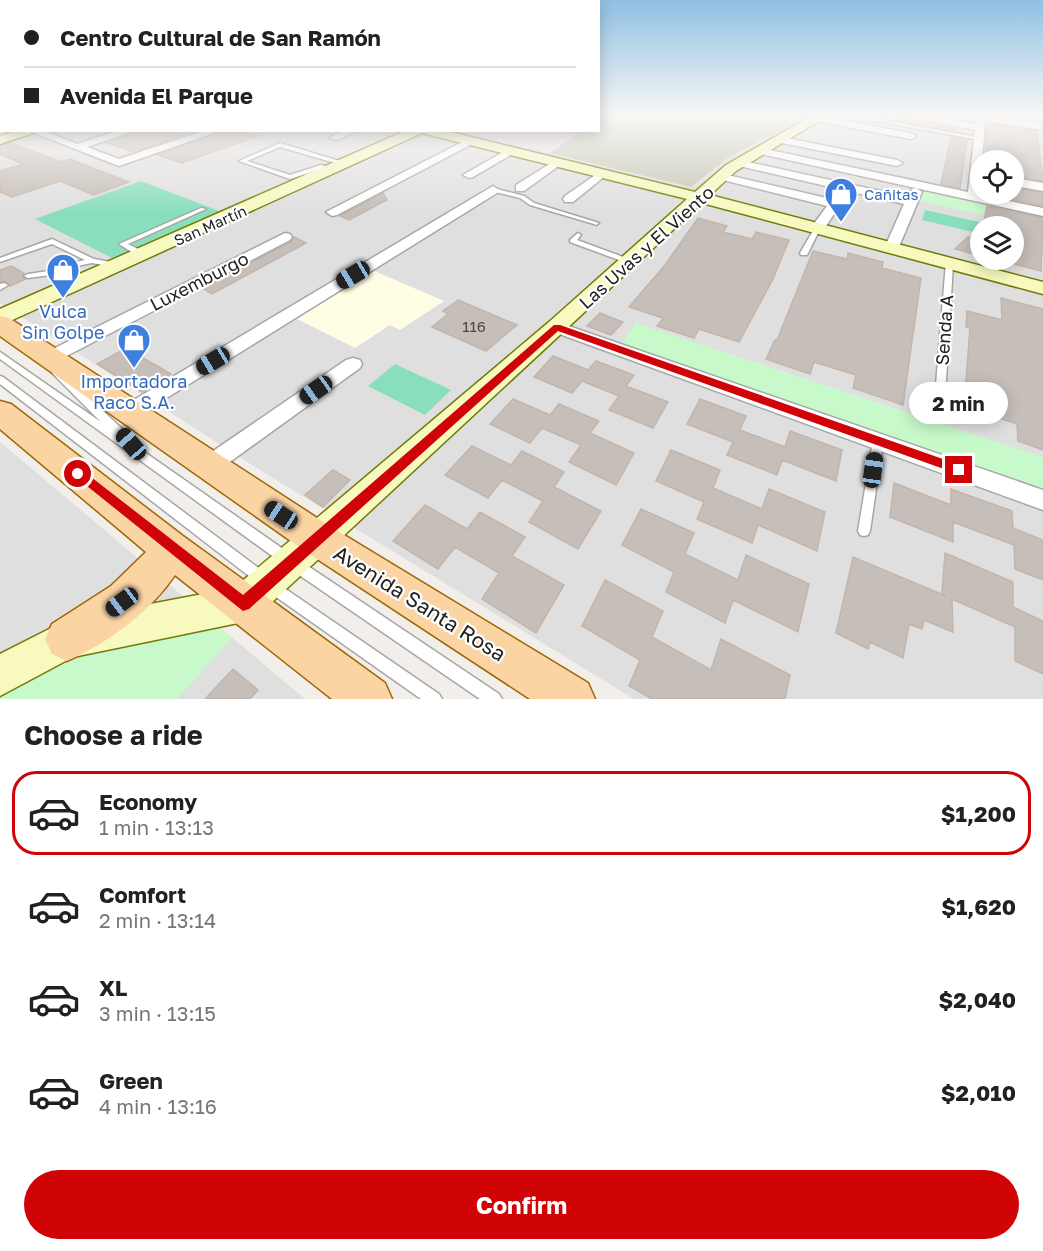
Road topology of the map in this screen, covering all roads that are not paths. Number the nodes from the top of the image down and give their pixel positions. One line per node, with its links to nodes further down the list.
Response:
1 (79, 148): 2 (street)
2 (165, 148)
3 (276, 148): 15 (lane)
4 (285, 148): 15 (lane)
5 (380, 148): 15 (street, San Martín)
6 (457, 148): 34 (street)
7 (496, 148): 10 (street)
8 (767, 148): 11 (street, Las Uvas y El Viento)
9 (905, 148): 19 (street)
10 (510, 151): 12 (street); 17 (street)
11 (761, 151): 13 (street, Las Uvas y El Viento); 14 (street)
12 (556, 163): 16 (street); 25 (street)
13 (739, 163): 18 (street, Las Uvas y El Viento); 20 (street)
14 (826, 165): 19 (street); 20 (street)
15 (340, 166): 42 (street, San Martín)
16 (601, 174): 28 (street); 29 (street)
17 (469, 175)
18 (723, 177): 28 (street, Las Uvas y El Viento); 31 (street)
19 (890, 179): 22 (street)
20 (815, 180): 23 (street)
21 (1024, 184): 24 (street)
22 (919, 185): 27 (street); 30 (street)
23 (847, 187): 30 (street); 31 (street)
24 (1043, 187)
25 (520, 188)
26 (494, 189): 36 (lane); 61 (street)
27 (970, 197)
28 (701, 198): 37 (street); 45 (street, Las Uvas y El Viento)
29 (569, 199)
30 (912, 202): 40 (street)
31 (835, 204): 37 (street)
32 (1004, 204): 35 (street)
33 (203, 209): 42 (lane)
34 (332, 212)
35 (1043, 212)
36 (596, 223)
37 (817, 229): 40 (street); 41 (lane)
38 (578, 235): 45 (lane)
39 (285, 237): 56 (street, Luxemburgo)
40 (891, 249): 46 (street)
41 (804, 253)
42 (141, 254): 48 (street, San Martín)
43 (0, 260): 44 (lane)
44 (92, 261): 47 (lane); 48 (lane)
45 (630, 262): 54 (street, Las Uvas y El Viento)
46 (949, 264): 51 (street); 59 (lane, Senda A)
47 (75, 265)
48 (116, 265): 52 (street, San Martín)
49 (55, 272): 50 (lane)
50 (28, 276)
51 (1043, 288)
52 (0, 317)
53 (0, 324): 56 (main road, Avenida Santa Rosa)
54 (557, 327): 62 (street); 67 (street, Las Uvas y El Viento)
55 (0, 355): 63 (lane)
56 (49, 358): 61 (main road, Avenida Santa Rosa); 63 (lane)
57 (353, 364): 64 (street)
58 (0, 379): 69 (lane)
59 (940, 397)
60 (0, 412): 68 (main road)
61 (129, 412): 64 (main road, Avenida Santa Rosa)
62 (878, 441): 65 (street); 66 (lane)
63 (140, 455): 69 (lane)
64 (208, 466): 67 (main road, Avenida Santa Rosa)
65 (1043, 500)
66 (864, 531)
67 (318, 539): 69 (street, Las Uvas y El Viento); 75 (main road, Avenida Santa Rosa)
68 (170, 548): 69 (main road); 70 (main road)
69 (267, 583): 70 (street); 72 (main road); 73 (lane); 74 (lane)
70 (67, 639): 71 (street)
71 (0, 676)
72 (369, 699)
73 (434, 699)
74 (494, 699)
75 (572, 699)

